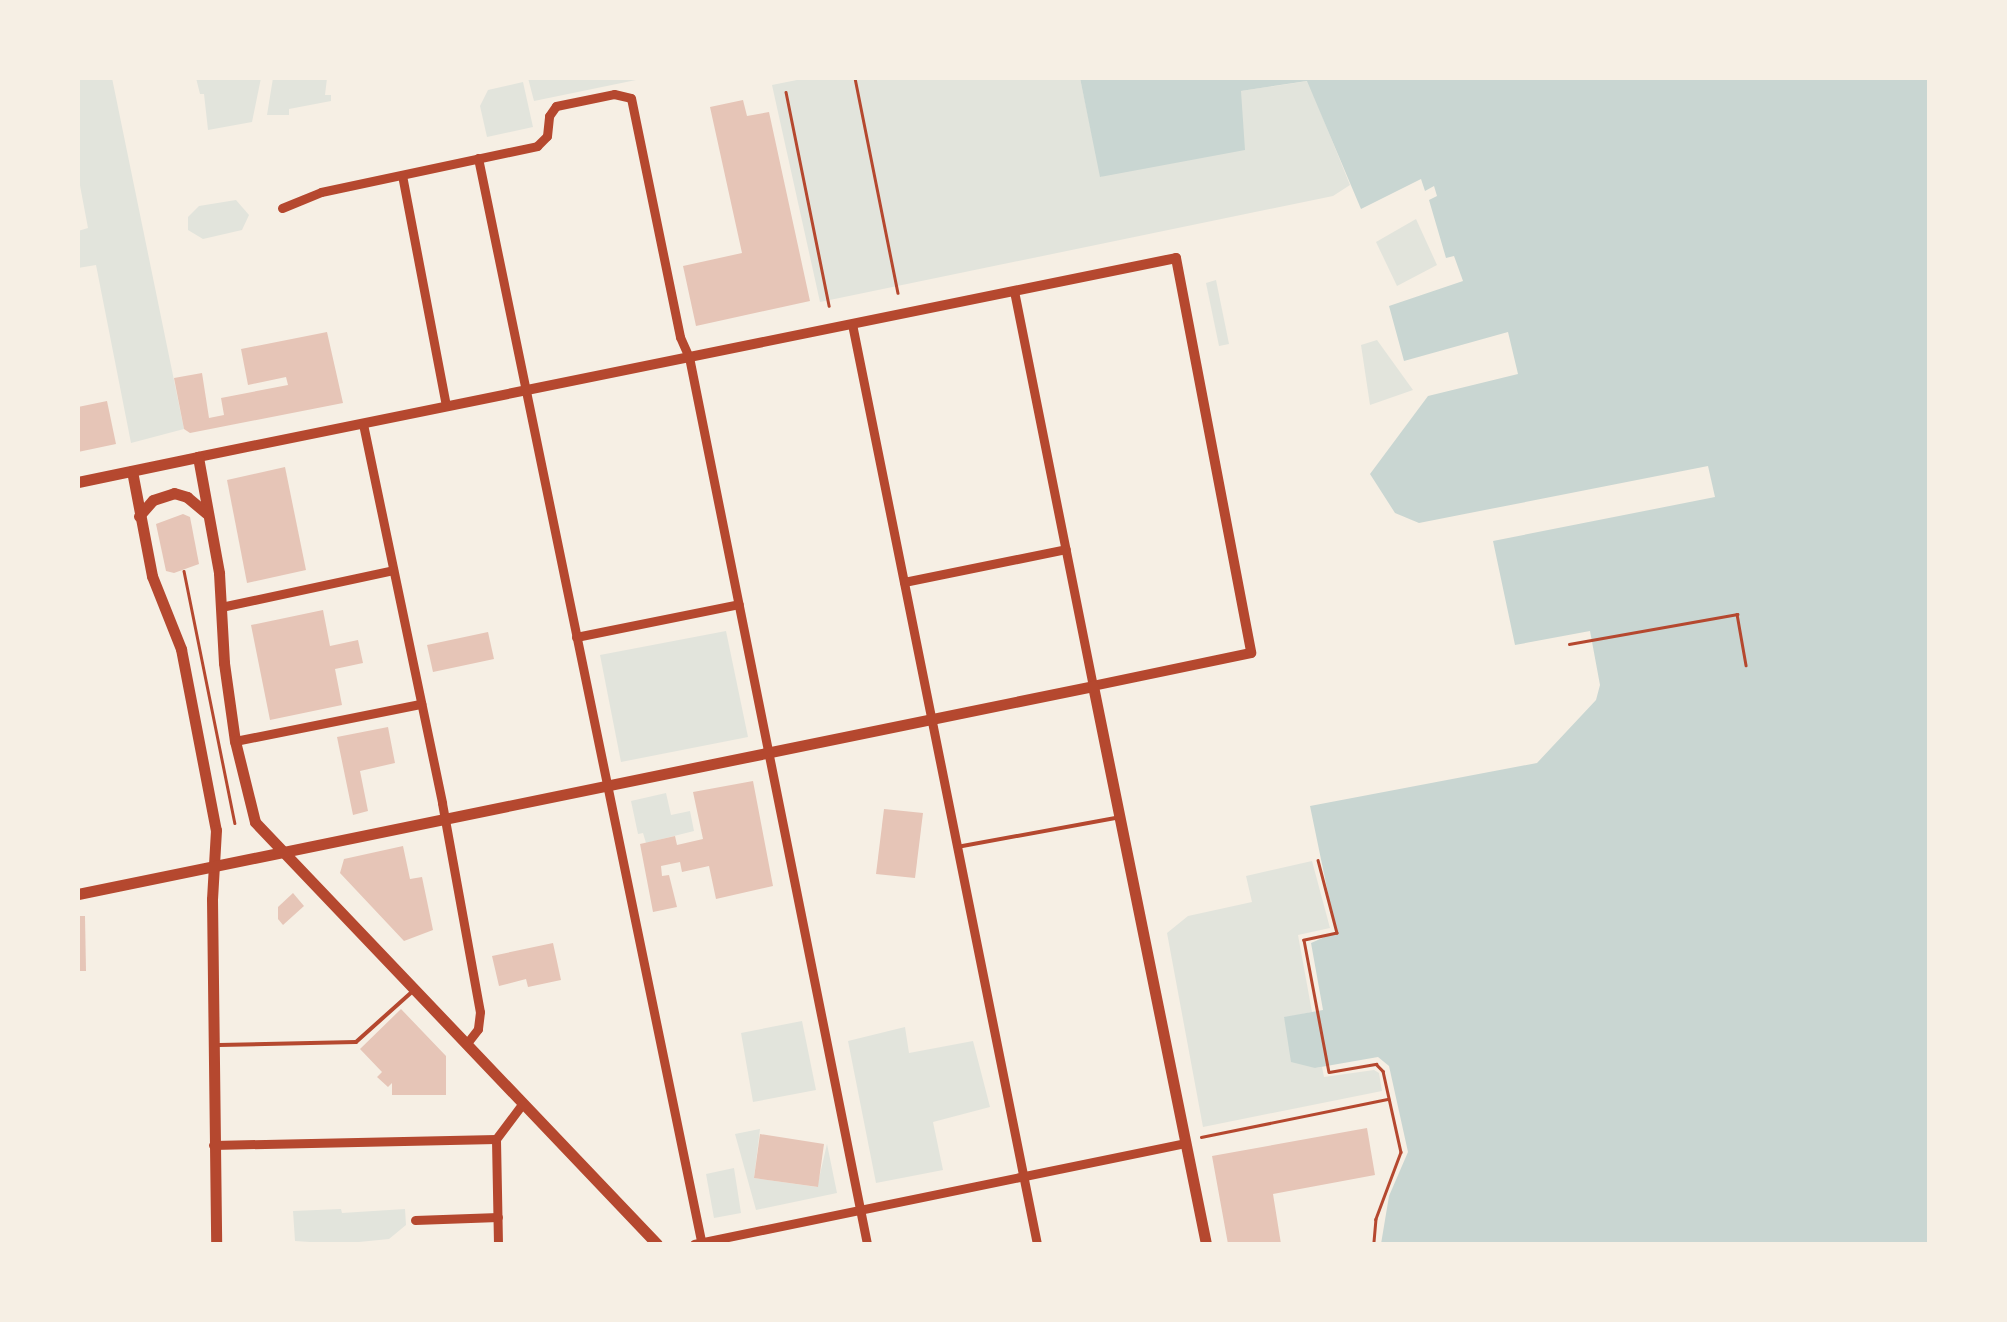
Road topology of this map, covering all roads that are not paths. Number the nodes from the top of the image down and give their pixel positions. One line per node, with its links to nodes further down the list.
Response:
1 (478, 158): 2 (street); 6 (street); 7 (street)
2 (402, 175): 3 (street); 8 (street)
3 (282, 208)
4 (1014, 291): 5 (street); 15 (street); 21 (street)
5 (852, 324): 6 (street); 17 (street)
6 (689, 357): 7 (street); 18 (street)
7 (527, 390): 8 (street); 20 (street)
8 (446, 406): 9 (street)
9 (363, 424): 10 (street); 16 (street)
10 (198, 457): 11 (main road); 14 (main road)
11 (132, 471): 12 (main road); 13 (main road)
12 (78, 482)
13 (139, 516): 14 (main road); 31 (main road)
14 (209, 516): 19 (main road)
15 (1066, 549): 17 (street); 21 (street)
16 (393, 570): 19 (street); 22 (street)
17 (904, 582): 23 (street)
18 (739, 604): 20 (street); 25 (street)
19 (221, 607): 24 (main road)
20 (576, 638): 26 (street)
21 (1093, 686): 23 (main road); 28 (main road)
22 (421, 704): 24 (street); 27 (street)
23 (931, 718): 25 (main road); 29 (street)
24 (235, 741): 30 (main road)
25 (768, 752): 26 (main road); 41 (street)
26 (606, 784): 27 (main road); 44 (street)
27 (445, 816): 30 (main road); 34 (street)
28 (1120, 817): 29 (lane); 38 (main road)
29 (957, 847): 40 (street)
30 (279, 850): 31 (main road); 33 (main road)
31 (214, 867): 32 (main road); 35 (main road)
32 (78, 894)
33 (414, 990): 34 (main road); 35 (lane)
34 (467, 1043): 36 (main road)
35 (213, 1045): 39 (main road)
36 (523, 1103): 37 (street); 47 (main road)
37 (496, 1140): 39 (street); 42 (street)
38 (1185, 1143): 40 (street); 50 (main road)
39 (214, 1146): 45 (main road)
40 (1023, 1176): 41 (street); 49 (street)
41 (860, 1208): 44 (street); 48 (street)
42 (498, 1217): 43 (street); 46 (street)
43 (415, 1220)
44 (697, 1243)
45 (216, 1244)
46 (498, 1244)
47 (656, 1244)
48 (867, 1244)
49 (1037, 1244)
50 (1206, 1244)

